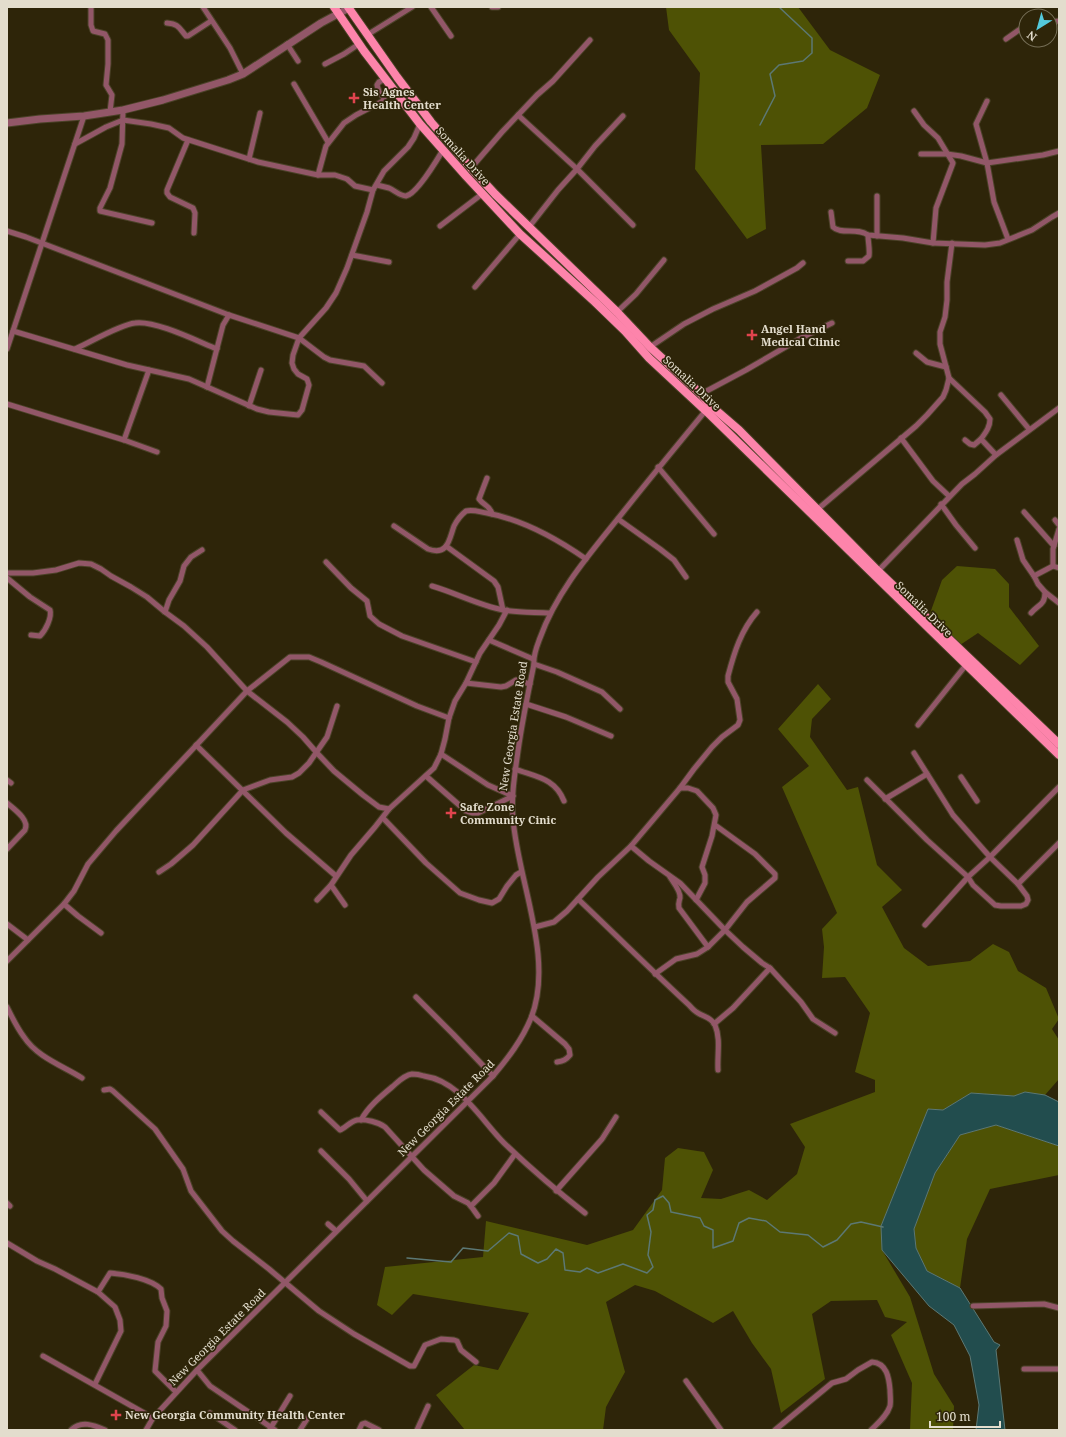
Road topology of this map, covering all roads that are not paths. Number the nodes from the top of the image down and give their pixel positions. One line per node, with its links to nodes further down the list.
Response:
1 (203, 7): 9 (street)
2 (412, 7): 12 (street)
3 (430, 7): 13 (street)
4 (492, 7): 5 (street)
5 (498, 7)
6 (91, 8): 26 (street)
7 (348, 8): 8 (street); 12 (main road, Somalia Drive)
8 (336, 10): 16 (street); 17 (main road, Somalia Drive)
9 (211, 21): 10 (street); 20 (street)
10 (167, 23)
11 (1018, 31): 14 (street)
12 (367, 36): 45 (main road, Somalia Drive)
13 (451, 36)
14 (1006, 39)
15 (590, 40): 28 (street)
16 (287, 44): 18 (street); 20 (street)
17 (359, 44): 19 (street); 21 (main road, Somalia Drive)
18 (298, 61)
19 (325, 64)
20 (243, 74): 24 (street)
21 (385, 79): 33 (main road, Somalia Drive); 35 (street)
22 (294, 84): 35 (street)
23 (987, 101): 44 (street)
24 (123, 110): 26 (street); 31 (street)
25 (914, 111): 40 (street)
26 (110, 112): 29 (street)
27 (260, 113): 42 (street)
28 (518, 115): 45 (street); 46 (street)
29 (84, 116): 32 (street); 36 (street)
30 (623, 116): 46 (street)
31 (123, 120): 34 (street); 36 (street); 54 (street)
32 (7, 123)
33 (420, 124): 37 (main road, Somalia Drive); 48 (street)
34 (188, 140): 42 (street); 59 (street)
35 (328, 142): 47 (street)
36 (75, 144): 65 (street)
37 (443, 150): 48 (street); 50 (main road, Somalia Drive)
38 (1059, 151): 44 (street)
39 (921, 154): 40 (street)
40 (947, 154): 41 (street); 43 (street)
41 (961, 156): 43 (street); 44 (street)
42 (249, 159): 47 (street)
43 (953, 163): 64 (street)
44 (987, 163): 63 (street)
45 (471, 168): 57 (main road, Somalia Drive)
46 (577, 169): 55 (street); 57 (street)
47 (318, 175): 49 (street)
48 (376, 185): 49 (street)
49 (373, 190): 67 (street)
50 (482, 194): 56 (street); 60 (main road, Somalia Drive)
51 (877, 196): 62 (street)
52 (831, 212): 61 (street)
53 (1059, 213): 63 (street)
54 (152, 223)
55 (633, 225)
56 (440, 226)
57 (529, 227): 73 (main road, Somalia Drive)
58 (7, 231): 65 (street)
59 (194, 233)
60 (520, 234): 72 (street); 93 (main road, Somalia Drive)
61 (868, 235): 62 (street); 69 (street)
62 (877, 236): 64 (street)
63 (1008, 239): 66 (street)
64 (933, 243): 66 (street)
65 (42, 244): 74 (street); 76 (street)
66 (952, 244): 83 (street)
67 (352, 255): 70 (street); 77 (street)
68 (664, 260): 73 (street)
69 (848, 261)
70 (389, 262)
71 (803, 263): 78 (street)
72 (475, 287)
73 (617, 312): 78 (main road, Somalia Drive)
74 (229, 315): 77 (street); 81 (street)
75 (832, 323): 89 (street)
76 (13, 331): 79 (street); 80 (street)
77 (299, 338): 87 (street); 92 (street)
78 (650, 347): 89 (main road, Somalia Drive)
79 (7, 349)
80 (75, 349): 81 (street); 84 (street)
81 (217, 349): 88 (street)
82 (916, 353): 83 (street)
83 (946, 367): 86 (street)
84 (149, 370): 88 (street); 98 (street)
85 (261, 370): 92 (street)
86 (949, 378): 96 (street); 97 (street)
87 (382, 383)
88 (207, 387): 92 (street)
89 (701, 394): 93 (main road, Somalia Drive)
90 (1001, 395): 95 (street)
91 (7, 404): 98 (street)
92 (249, 406)
93 (708, 408): 102 (street, New Georgia Estate Road); 106 (main road, Somalia Drive); 140 (main road, Somalia Drive)
94 (1059, 408): 95 (street)
95 (1029, 429): 101 (street)
96 (901, 438): 104 (street); 106 (street)
97 (981, 439): 99 (street); 101 (street)
98 (124, 440): 100 (street)
99 (965, 440)
100 (156, 452)
101 (996, 455): 104 (street)
102 (658, 467): 109 (street, New Georgia Estate Road); 114 (street)
103 (487, 478): 108 (street)
104 (949, 496): 105 (street)
105 (941, 504): 118 (street); 123 (street)
106 (818, 509): 123 (main road, Somalia Drive)
107 (1024, 512): 117 (street)
108 (492, 514): 116 (street); 120 (street)
109 (618, 519): 120 (street, New Georgia Estate Road); 126 (street)
110 (1055, 520): 111 (street)
111 (1059, 525)
112 (394, 526): 116 (street)
113 (1059, 529): 117 (street)
114 (714, 534)
115 (1017, 540): 125 (street)
116 (446, 546): 131 (street)
117 (1054, 546): 122 (street)
118 (975, 548)
119 (202, 550): 132 (street)
120 (586, 560): 134 (street, New Georgia Estate Road)
121 (326, 562): 138 (street)
122 (1056, 567): 125 (street)
123 (878, 571): 150 (main road, Somalia Drive)
124 (7, 573): 132 (street)
125 (1034, 576): 129 (street)
126 (686, 577)
127 (7, 578): 136 (street)
128 (432, 586): 131 (street)
129 (1045, 592): 130 (street); 135 (street)
130 (1059, 602)
131 (505, 610): 134 (street); 137 (street)
132 (165, 612): 143 (street)
133 (757, 612): 162 (street)
134 (550, 613): 139 (street, New Georgia Estate Road)
135 (1031, 613)
136 (31, 635)
137 (489, 640): 138 (street); 139 (street)
138 (476, 662): 141 (street)
139 (534, 662): 142 (street, New Georgia Estate Road); 146 (street)
140 (966, 665): 148 (street); 155 (main road, Somalia Drive)
141 (466, 683): 142 (street); 147 (street)
142 (530, 684): 144 (street, New Georgia Estate Road)
143 (247, 691): 147 (street); 151 (street); 152 (street)
144 (526, 704): 149 (street); 156 (street, New Georgia Estate Road)
145 (337, 706): 152 (street)
146 (620, 709)
147 (449, 718): 153 (street)
148 (918, 725)
149 (611, 736)
150 (1058, 741)
151 (196, 745): 163 (street); 186 (street)
152 (316, 753): 163 (street); 169 (street)
153 (441, 754): 158 (street); 164 (street)
154 (914, 754): 157 (street)
155 (1059, 755)
156 (515, 769): 164 (street, New Georgia Estate Road); 167 (street)
157 (926, 774): 165 (street); 175 (street)
158 (426, 776): 164 (street); 169 (street)
159 (961, 777): 166 (street)
160 (867, 780): 165 (street)
161 (1059, 787): 175 (street)
162 (680, 788): 171 (street); 173 (street)
163 (243, 790): 176 (street); 179 (street)
164 (513, 796): 177 (street, New Georgia Estate Road)
165 (885, 799): 180 (street)
166 (977, 801)
167 (564, 802)
168 (7, 803): 174 (street)
169 (389, 809): 170 (street)
170 (383, 818): 177 (street); 179 (street)
171 (715, 825): 185 (street); 191 (street)
172 (1059, 843): 181 (street)
173 (631, 846): 178 (street); 183 (street)
174 (7, 849)
175 (990, 857): 180 (street); 181 (street)
176 (159, 872)
177 (521, 872): 190 (street, New Georgia Estate Road)
178 (668, 874): 185 (street); 194 (street)
179 (336, 876): 182 (street)
180 (968, 877): 181 (street); 189 (street)
181 (1018, 884)
182 (331, 885): 184 (street); 187 (street)
183 (578, 899): 190 (street); 197 (street)
184 (317, 900)
185 (696, 900): 191 (street)
186 (64, 904): 192 (street); 193 (street)
187 (345, 905)
188 (7, 924): 193 (street)
189 (925, 924)
190 (535, 927): 200 (street, New Georgia Estate Road)
191 (725, 930): 194 (street); 196 (street)
192 (101, 933)
193 (28, 940): 195 (street)
194 (708, 947): 197 (street)
195 (7, 961)
196 (770, 968): 201 (street); 202 (street)
197 (655, 974): 201 (street)
198 (416, 997): 205 (street)
199 (7, 1007): 206 (street)
200 (532, 1016): 203 (street); 205 (street, New Georgia Estate Road)
201 (714, 1024): 204 (street)
202 (835, 1033)
203 (557, 1062)
204 (718, 1070)
205 (493, 1076): 208 (street, New Georgia Estate Road)
206 (82, 1078)
207 (104, 1090): 223 (street)
208 (467, 1102): 211 (street); 213 (street); 214 (street, New Georgia Estate Road)
209 (321, 1112): 211 (street)
210 (616, 1117): 215 (street)
211 (361, 1120): 214 (street)
212 (321, 1151): 216 (street)
213 (515, 1154): 215 (street); 217 (street)
214 (412, 1156): 216 (street, New Georgia Estate Road); 217 (street)
215 (556, 1191): 218 (street)
216 (367, 1201): 221 (street, New Georgia Estate Road)
217 (471, 1206): 219 (street)
218 (585, 1213)
219 (478, 1216)
220 (328, 1224): 221 (street)
221 (336, 1231): 223 (street, New Georgia Estate Road)
222 (7, 1243): 224 (street)
223 (285, 1283): 228 (street); 231 (street, New Georgia Estate Road)
224 (98, 1292): 233 (street); 234 (street)
225 (973, 1306): 226 (street)
226 (1059, 1308)
227 (43, 1356): 233 (street)
228 (476, 1362)
229 (1024, 1369): 230 (street)
230 (1059, 1369)
231 (196, 1370): 234 (street, New Georgia Estate Road); 240 (street)
232 (686, 1381): 249 (street)
233 (95, 1384): 239 (street)
234 (176, 1392): 239 (street, New Georgia Estate Road)
235 (290, 1396): 240 (street)
236 (428, 1406): 248 (street)
237 (210, 1413): 244 (street)
238 (309, 1416): 245 (street)
239 (153, 1418): 243 (street, New Georgia Estate Road)
240 (272, 1429)
241 (71, 1430): 242 (street)
242 (105, 1430)
243 (146, 1430)
244 (236, 1430)
245 (300, 1430)
246 (359, 1430): 247 (street)
247 (379, 1430)
248 (417, 1430)
249 (721, 1430)
250 (775, 1430): 251 (street)
251 (871, 1430)

